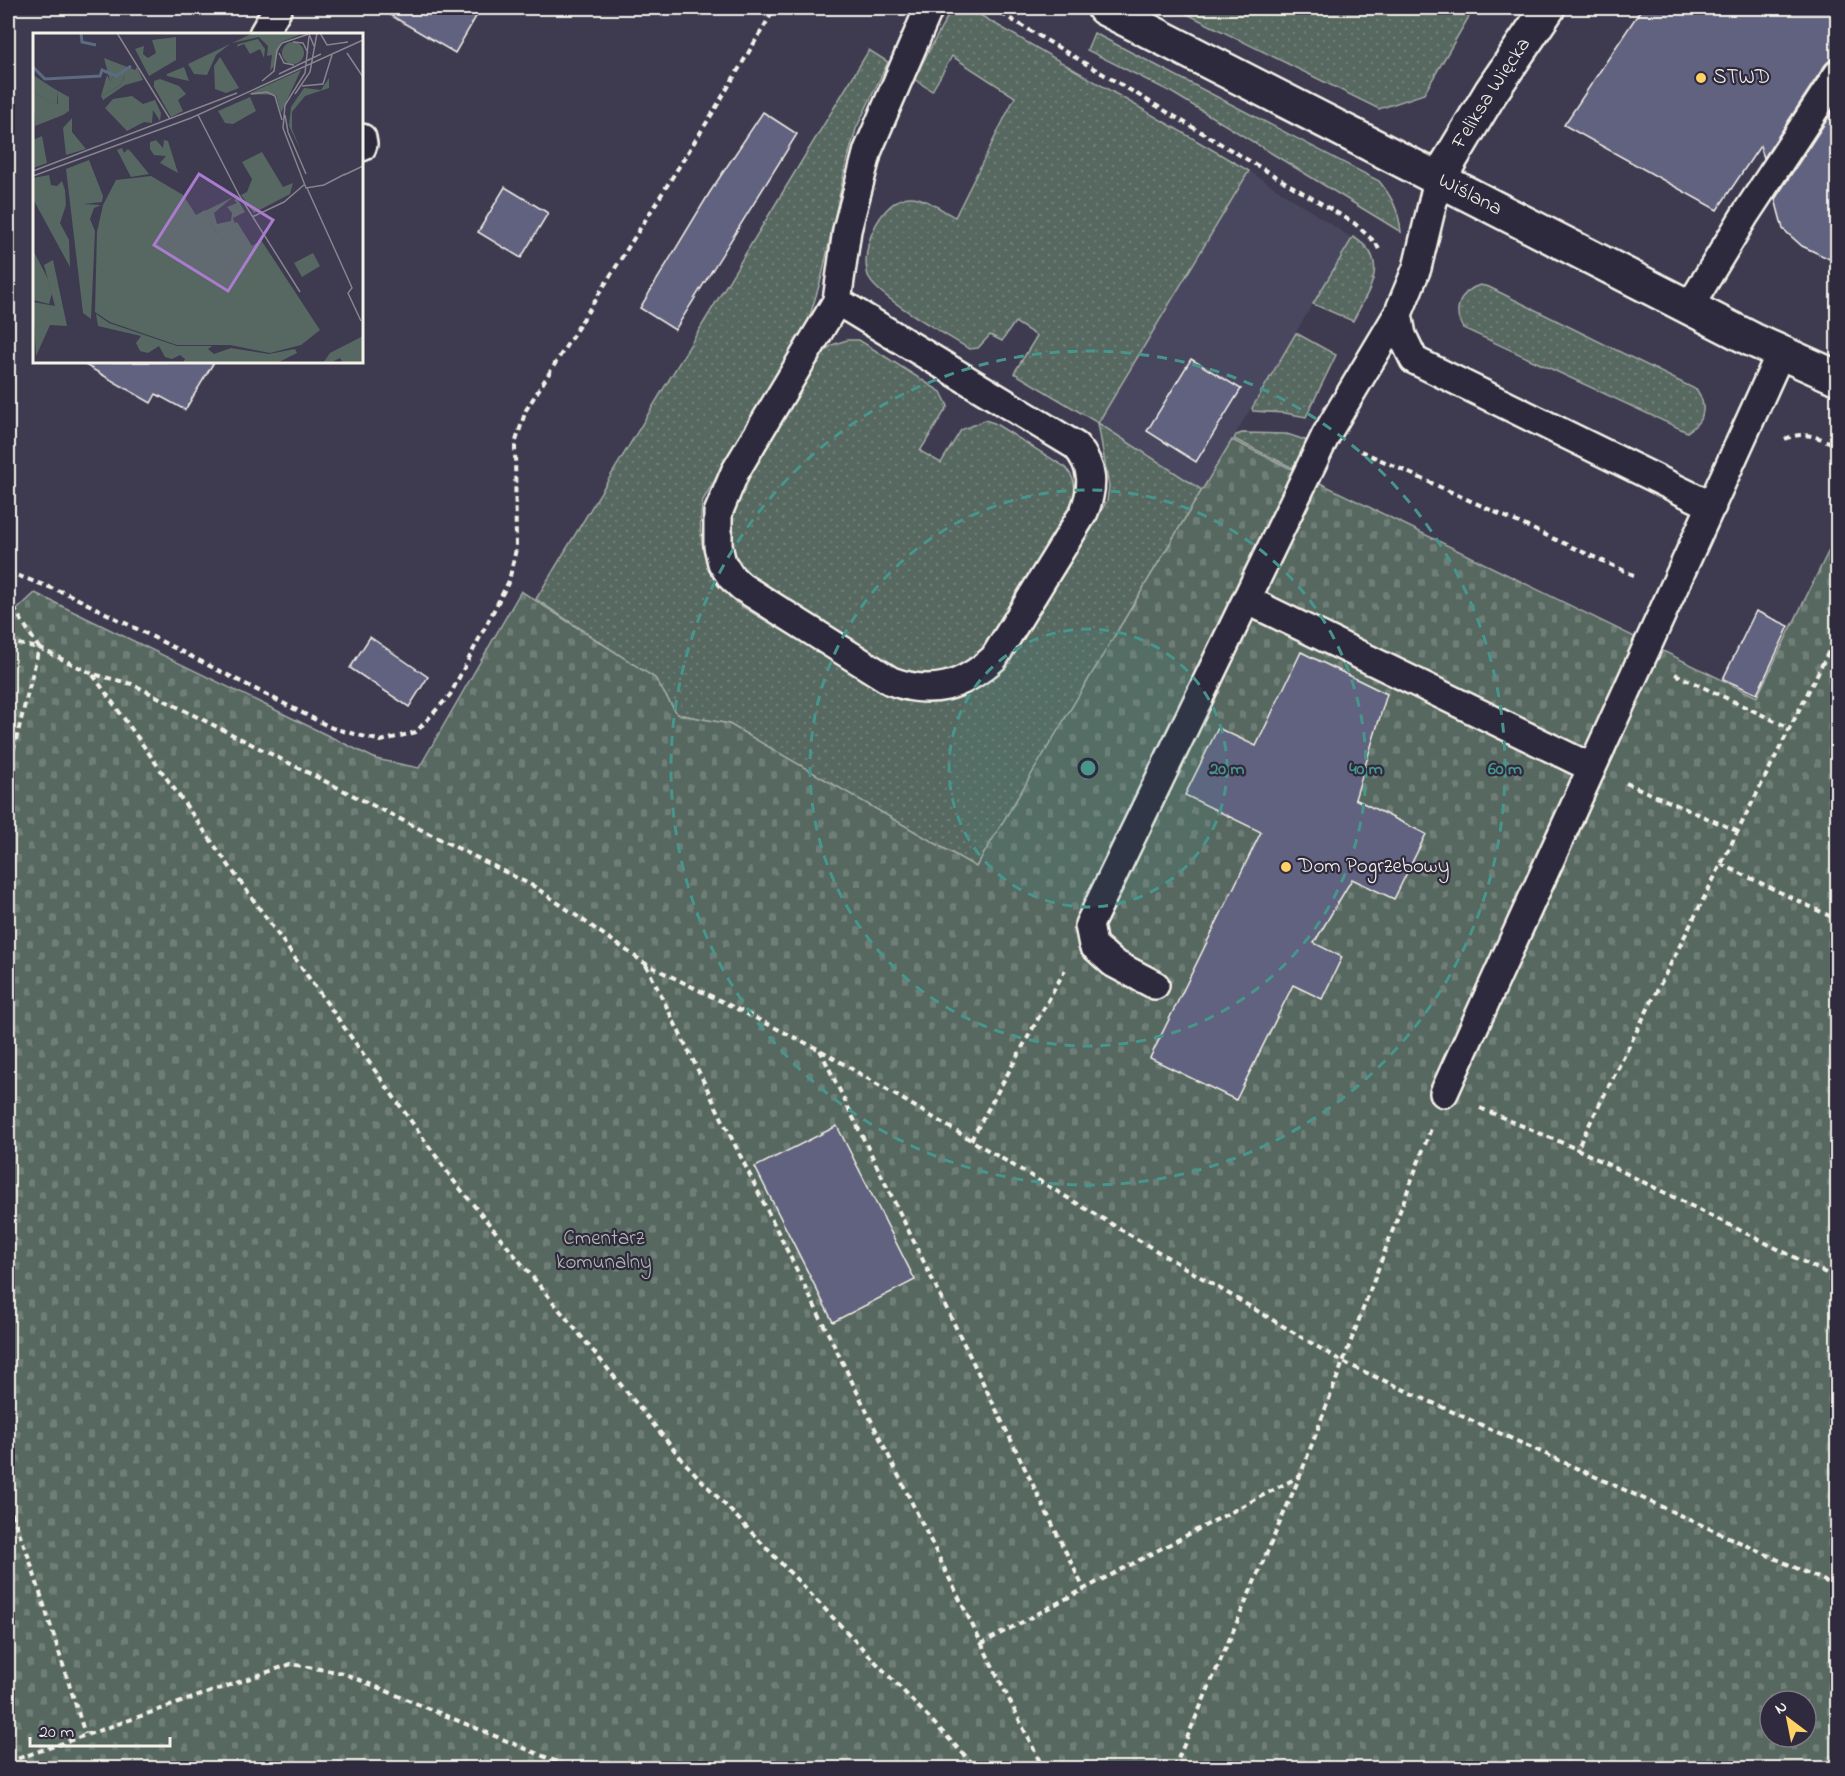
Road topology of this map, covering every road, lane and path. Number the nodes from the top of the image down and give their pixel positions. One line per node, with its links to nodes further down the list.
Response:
1 (279, 8): 7 (lane)
2 (775, 8): 18 (path)
3 (929, 8): 11 (lane)
4 (992, 8): 10 (path)
5 (1104, 8): 9 (street, Wiślana)
6 (1548, 8): 9 (street, Feliksa Więcka)
7 (264, 33)
8 (1838, 74): 12 (lane)
9 (1438, 180): 12 (street, Wiślana); 13 (lane)
10 (1382, 255)
11 (837, 301): 11 (lane)
12 (1689, 306): 14 (street, Wiślana)
13 (1398, 314): 16 (lane); 17 (lane)
14 (1781, 352): 15 (street, Wiślana); 17 (lane)
15 (1838, 378)
16 (1326, 435): 19 (path); 21 (lane)
17 (1712, 506): 19 (lane)
18 (8, 572)
19 (1672, 593): 25 (lane)
20 (8, 599): 24 (path)
21 (1247, 600): 28 (lane); 33 (lane)
22 (1838, 633): 27 (path)
23 (8, 642): 24 (path)
24 (39, 648): 26 (path); 29 (path)
25 (1642, 659): 27 (path); 28 (lane)
26 (93, 674): 34 (path); 50 (path)
27 (1790, 728): 30 (path)
28 (1592, 768): 30 (path); 37 (lane)
29 (8, 772)
30 (1738, 831): 31 (path)
31 (1721, 864): 32 (path); 39 (path)
32 (1838, 920)
33 (1089, 925): 35 (lane); 38 (path)
34 (646, 964): 36 (path); 46 (path)
35 (1155, 985)
36 (820, 1050): 38 (path); 45 (path)
37 (1444, 1093): 39 (path); 41 (path)
38 (971, 1140): 41 (path)
39 (1577, 1149): 40 (path)
40 (1838, 1279)
41 (1343, 1362): 42 (path); 44 (path)
42 (1300, 1476): 45 (path); 52 (path)
43 (8, 1503): 47 (path)
44 (1838, 1587)
45 (1084, 1590): 46 (path)
46 (981, 1644): 51 (path)
47 (85, 1734): 48 (path); 49 (path)
48 (8, 1762)
49 (572, 1768)
50 (977, 1768)
51 (1042, 1768)
52 (1174, 1768)

